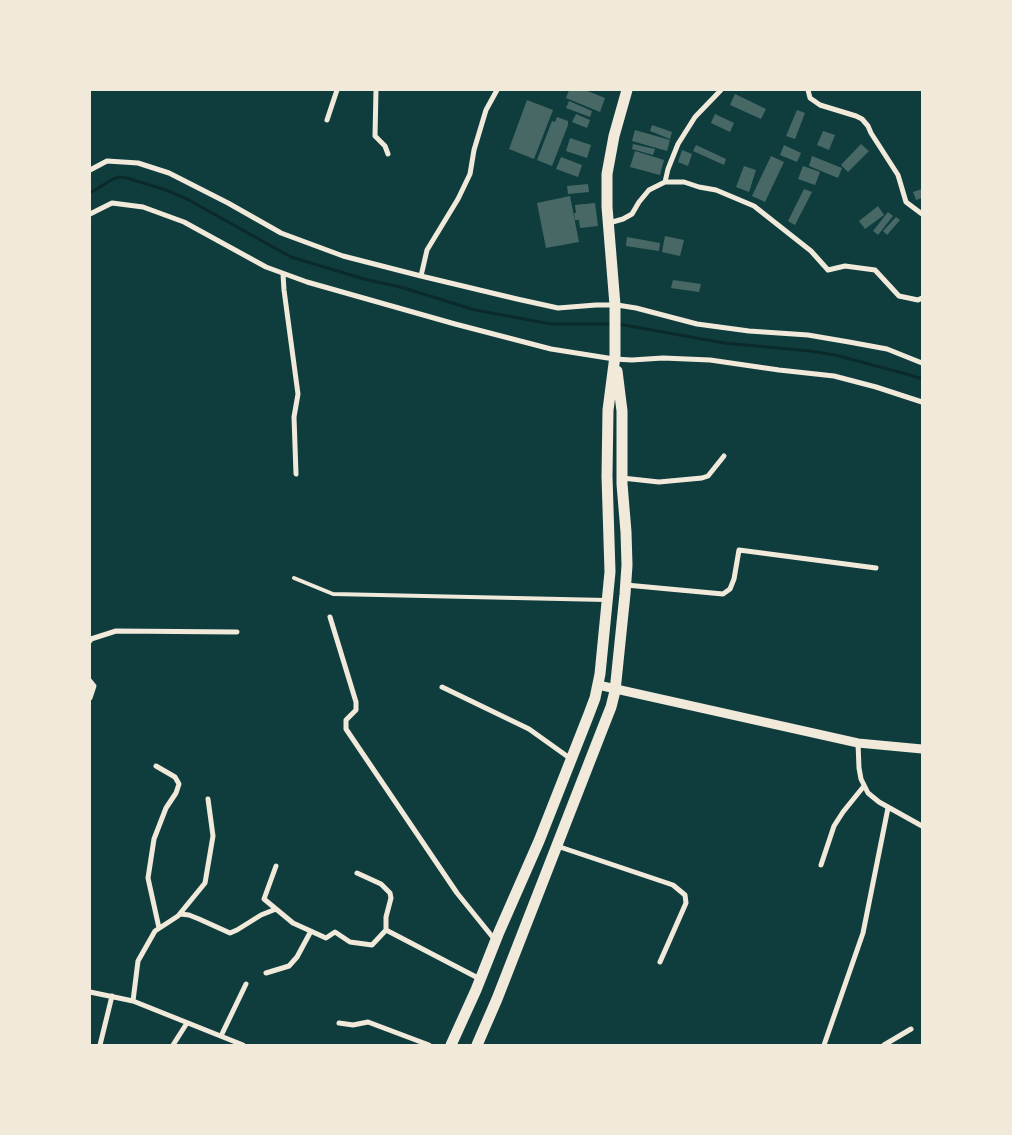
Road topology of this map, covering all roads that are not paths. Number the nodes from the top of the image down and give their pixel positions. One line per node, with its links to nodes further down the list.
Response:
1 (337, 90): 7 (street)
2 (376, 90): 8 (street)
3 (497, 90): 15 (street)
4 (626, 90): 13 (main road)
5 (721, 90): 10 (street)
6 (808, 90): 12 (street)
7 (327, 120)
8 (388, 154)
9 (90, 170): 15 (street)
10 (665, 182): 13 (street); 16 (street)
11 (90, 214): 14 (street)
12 (922, 214)
13 (608, 223): 17 (main road)
14 (283, 274): 18 (street); 22 (street)
15 (421, 276): 17 (street)
16 (922, 298)
17 (615, 305): 18 (main road); 19 (street)
18 (615, 359): 20 (street); 23 (main road); 27 (main road)
19 (922, 363)
20 (922, 402)
21 (724, 456): 23 (street)
22 (296, 474)
23 (622, 478): 26 (main road)
24 (876, 568): 26 (street)
25 (294, 578): 27 (lane)
26 (625, 585): 34 (main road)
27 (607, 600): 32 (main road)
28 (330, 617): 53 (street)
29 (237, 632): 30 (street)
30 (90, 641)
31 (90, 681): 35 (street)
32 (598, 685): 34 (street); 38 (main road)
33 (442, 687): 38 (street)
34 (615, 688): 36 (street); 44 (main road)
35 (90, 698)
36 (858, 743): 37 (street); 40 (street)
37 (922, 749)
38 (571, 759): 53 (main road)
39 (156, 766): 50 (street)
40 (864, 786): 42 (street); 45 (street)
41 (208, 799): 49 (street)
42 (888, 808): 43 (street); 71 (street)
43 (922, 826)
44 (557, 846): 54 (street); 70 (main road)
45 (821, 864)
46 (276, 866): 48 (street)
47 (357, 873): 51 (street)
48 (276, 909): 49 (street); 52 (street)
49 (180, 914): 50 (street)
50 (159, 928): 60 (street)
51 (386, 930): 52 (street); 56 (street)
52 (311, 931): 55 (street)
53 (496, 940): 56 (main road)
54 (660, 962)
55 (266, 972)
56 (480, 979): 69 (main road)
57 (246, 984): 64 (street)
58 (90, 992): 59 (street)
59 (112, 996): 60 (street); 65 (street)
60 (133, 1001): 61 (street)
61 (187, 1023): 64 (street); 66 (street)
62 (339, 1023): 68 (street)
63 (911, 1029): 72 (street)
64 (221, 1036): 67 (street)
65 (100, 1045)
66 (173, 1045)
67 (243, 1045)
68 (429, 1045)
69 (451, 1045)
70 (477, 1045)
71 (824, 1045)
72 (884, 1045)

